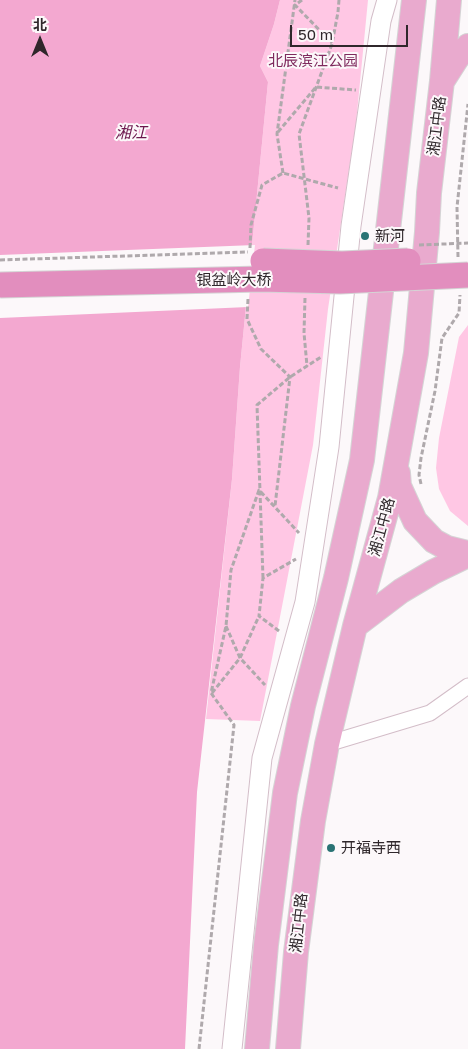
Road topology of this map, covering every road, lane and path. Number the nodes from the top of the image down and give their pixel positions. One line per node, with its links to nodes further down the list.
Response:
1 (295, 0): 8 (path)
2 (302, 0): 8 (path)
3 (339, 0): 10 (path)
4 (387, 0): 9 (street)
5 (393, 0): 9 (street)
6 (414, 0): 49 (main road, 湘江中路)
7 (449, 0): 12 (main road, 湘江中路)
8 (295, 5): 10 (path); 16 (path)
9 (382, 21): 14 (street)
10 (332, 44): 13 (path)
11 (468, 46): 12 (main road)
12 (442, 81): 30 (main road, 湘江中路)
13 (316, 87): 14 (path); 16 (path); 18 (path)
14 (371, 91): 48 (street)
15 (468, 104): 22 (path)
16 (277, 134): 17 (path)
17 (283, 173): 18 (path); 21 (path, bridge)
18 (305, 179): 19 (path); 20 (path)
19 (338, 188)
20 (308, 247)
21 (0, 260)
22 (463, 270): 23 (highway, 银盆岭大桥, bridge); 24 (highway, 银盆岭大桥, bridge); 32 (path)
23 (0, 271)
24 (0, 285)
25 (248, 290): 29 (path)
26 (306, 295): 28 (path)
27 (321, 357): 28 (path)
28 (307, 366): 29 (path)
29 (290, 376): 31 (path); 33 (path)
30 (398, 460): 35 (main road); 40 (main road, 湘江中路)
31 (259, 490): 33 (path); 37 (path); 39 (path)
32 (422, 491)
33 (275, 507): 34 (path)
34 (301, 535)
35 (468, 554): 40 (main road)
36 (299, 557): 37 (path)
37 (263, 578): 38 (path)
38 (259, 616): 41 (path); 42 (path)
39 (226, 626): 42 (path); 45 (path)
40 (354, 626): 46 (main road, 湘江中路)
41 (284, 634)
42 (240, 658): 44 (path); 45 (path)
43 (468, 686): 46 (street)
44 (267, 687)
45 (212, 693): 47 (path)
46 (327, 744): 50 (main road, 湘江中路)
47 (199, 1049)
48 (232, 1049)
49 (257, 1049)
50 (288, 1049)

